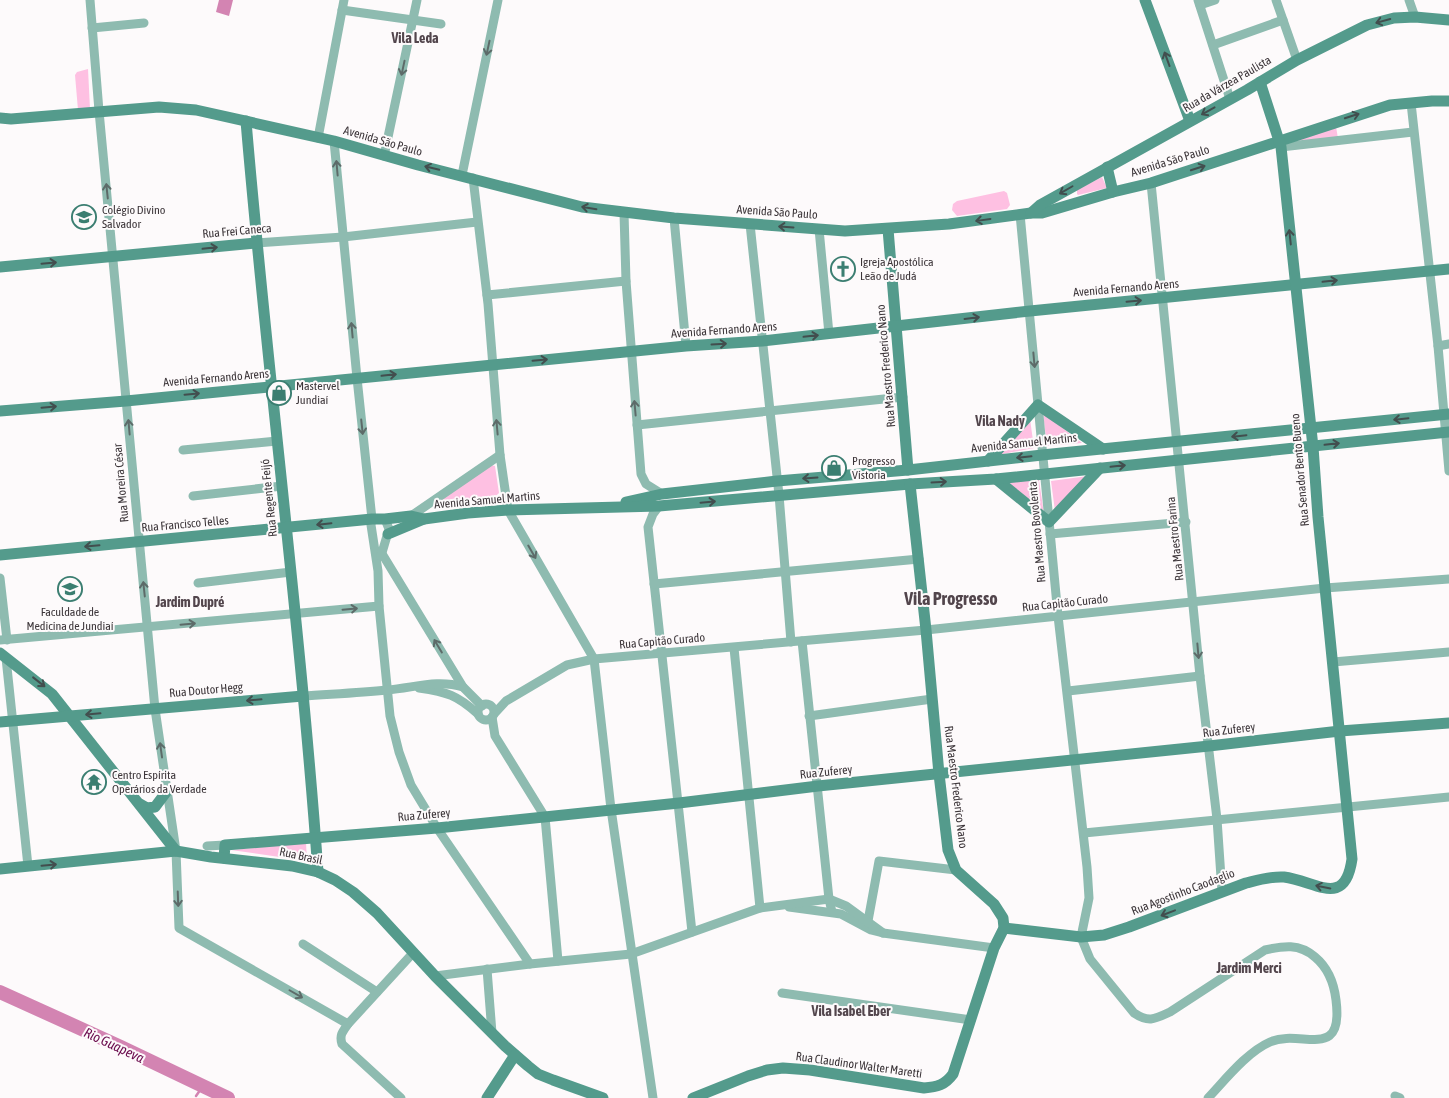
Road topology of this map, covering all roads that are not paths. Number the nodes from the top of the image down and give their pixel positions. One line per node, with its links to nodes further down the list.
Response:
1 (90, 0): 16 (street, Rua Moreira César)
2 (417, 0): 11 (street)
3 (498, 0): 33 (street, one-way to 33)
4 (1145, 0): 26 (street, one-way to 4)
5 (1215, 0): 8 (street)
6 (1276, 0): 12 (street)
7 (1409, 0): 10 (street)
8 (1199, 3): 17 (street)
9 (343, 5): 11 (street); 28 (street)
10 (1415, 17): 13 (street, Rua da Várzea Paulista); 18 (street, Rua da Várzea Paulista, one-way to 18)
11 (413, 20): 15 (street); 31 (street, one-way to 31)
12 (1283, 20): 17 (street); 18 (street)
13 (1449, 20)
14 (144, 22): 16 (street)
15 (441, 24)
16 (92, 28): 23 (street, Rua Moreira César)
17 (1213, 45): 20 (street)
18 (1297, 60): 19 (street, Rua da Várzea Paulista)
19 (1260, 82): 20 (street, Rua da Várzea Paulista); 30 (street, Rua Senador Bento Bueno)
20 (1230, 98): 26 (street, Rua da Várzea Paulista, one-way to 26)
21 (1449, 101): 22 (street, Avenida São Paulo)
22 (1411, 103): 27 (street); 30 (street, Avenida São Paulo, one-way to 22)
23 (98, 111): 24 (street, Avenida São Paulo); 25 (street, Avenida São Paulo); 45 (street, Rua Moreira César, one-way to 23)
24 (4, 120)
25 (246, 121): 28 (street, Avenida São Paulo); 44 (street, Rua Regente Feijó)
26 (1190, 122): 32 (street, Rua da Várzea Paulista)
27 (1414, 132): 30 (street); 48 (street)
28 (318, 138): 29 (street, Avenida São Paulo)
29 (334, 141): 31 (street, Avenida São Paulo); 43 (street, one-way to 29)
30 (1281, 143): 34 (street, Avenida São Paulo, one-way to 30); 50 (street, Rua Senador Bento Bueno, one-way to 30)
31 (384, 156): 33 (street, Avenida São Paulo, one-way to 31)
32 (1107, 167): 35 (street); 37 (street, Rua da Várzea Paulista, one-way to 37)
33 (468, 177): 36 (street, Avenida São Paulo, one-way to 33); 39 (street)
34 (1151, 183): 35 (street, Avenida São Paulo); 52 (street, Rua Maestro Farina)
35 (1113, 192): 37 (street, Avenida São Paulo)
36 (624, 213): 38 (street, Avenida São Paulo); 49 (street)
37 (1026, 213): 42 (street, Avenida São Paulo, one-way to 42); 53 (street, Rua Maestro Bovolenta)
38 (674, 218): 40 (street, Avenida São Paulo); 58 (street)
39 (477, 222): 43 (street, Rua Frei Caneca); 51 (street)
40 (750, 224): 41 (street, Avenida São Paulo, one-way to 40); 56 (street)
41 (819, 229): 42 (street, Avenida São Paulo); 55 (street)
42 (888, 229): 54 (street, Rua Maestro Frederico Nano)
43 (343, 237): 44 (street, Rua Frei Caneca); 62 (street, one-way to 43)
44 (256, 243): 45 (street, Rua Frei Caneca, one-way to 44); 63 (street, Rua Regente Feijó)
45 (113, 257): 46 (street, Rua Frei Caneca, one-way to 45); 65 (street, Rua Moreira César)
46 (0, 267)
47 (1449, 269): 48 (street, Avenida Fernando Arens)
48 (1430, 271): 50 (street, Avenida Fernando Arens, one-way to 48); 59 (street)
49 (626, 281): 51 (street); 60 (street)
50 (1295, 285): 52 (street, Avenida Fernando Arens); 71 (street, Rua Senador Bento Bueno)
51 (487, 295): 61 (street)
52 (1162, 298): 53 (street, Avenida Fernando Arens, one-way to 52); 74 (street, Rua Maestro Farina)
53 (1030, 311): 54 (street, Avenida Fernando Arens, one-way to 53); 66 (street, Rua Maestro Bovolenta, one-way to 66)
54 (897, 326): 55 (street, Avenida Fernando Arens); 64 (street, Rua Maestro Frederico Nano)
55 (829, 334): 56 (street, Avenida Fernando Arens, one-way to 55)
56 (762, 341): 58 (street, Avenida Fernando Arens, one-way to 56); 67 (street)
57 (1449, 344): 59 (street)
58 (686, 346): 60 (street, Avenida Fernando Arens)
59 (1438, 346): 69 (street)
60 (631, 352): 61 (street, Avenida Fernando Arens, one-way to 60); 70 (street, one-way to 60)
61 (492, 365): 62 (street, Avenida Fernando Arens, one-way to 61); 78 (street, one-way to 61)
62 (357, 378): 63 (street, Avenida Fernando Arens); 97 (street, one-way to 97)
63 (272, 387): 65 (street, Avenida Fernando Arens, one-way to 63); 73 (street, Rua Regente Feijó)
64 (903, 397): 67 (street); 83 (street, Rua Maestro Frederico Nano)
65 (126, 401): 68 (street, Avenida Fernando Arens, one-way to 65); 105 (street, Rua Moreira César, one-way to 65)
66 (1038, 405): 76 (street); 79 (street, Rua Maestro Bovolenta); 81 (street)
67 (770, 410): 70 (street); 87 (street)
68 (0, 411)
69 (1446, 414): 71 (street, Avenida Samuel Martins, one-way to 71); 72 (street)
70 (637, 425): 90 (street)
71 (1311, 428): 74 (street, Avenida Samuel Martins, one-way to 74); 75 (street, Rua Senador Bento Bueno)
72 (1447, 432): 75 (street, Avenida Samuel Martins, one-way to 72); 84 (street)
73 (277, 441): 77 (street); 89 (street, Rua Regente Feijó)
74 (1177, 442): 76 (street, Avenida Samuel Martins); 80 (street, Rua Maestro Farina)
75 (1313, 446): 80 (street, Avenida Samuel Martins); 116 (street, Rua Senador Bento Bueno)
76 (1103, 449): 79 (street, Avenida Samuel Martins)
77 (183, 450)
78 (500, 454): 95 (street); 96 (street)
79 (1042, 455): 81 (street, Avenida Samuel Martins, one-way to 81); 85 (street, Rua Maestro Bovolenta)
80 (1179, 459): 82 (street, Avenida Samuel Martins, one-way to 80); 100 (street, Rua Maestro Farina)
81 (988, 461): 83 (street, Avenida Samuel Martins)
82 (1100, 468): 85 (street, Avenida Samuel Martins); 102 (street)
83 (908, 470): 87 (street, Avenida Samuel Martins, one-way to 87)
84 (1449, 471)
85 (1044, 474): 86 (street, Avenida Samuel Martins); 102 (street, Rua Maestro Bovolenta)
86 (996, 479): 88 (street, Avenida Samuel Martins, one-way to 86); 102 (street)
87 (777, 481): 90 (street, Avenida Samuel Martins); 91 (street)
88 (910, 484): 91 (street, Avenida Samuel Martins); 108 (street, Rua Maestro Frederico Nano)
89 (282, 486): 92 (street); 101 (street, Rua Regente Feijó)
90 (662, 494): 93 (street); 94 (street, Avenida Samuel Martins)
91 (779, 495): 93 (street, Avenida Samuel Martins, one-way to 91); 111 (street)
92 (192, 496)
93 (659, 506): 94 (street, Avenida Samuel Martins); 115 (street)
94 (604, 507): 95 (street, Avenida Samuel Martins)
95 (508, 510): 99 (street, Avenida Samuel Martins); 130 (street, one-way to 130)
96 (411, 516): 98 (street, Avenida Samuel Martins); 99 (street, Avenida Samuel Martins)
97 (372, 519): 98 (street, Avenida Samuel Martins); 101 (street, Rua Francisco Telles, one-way to 101); 103 (street)
98 (386, 519): 104 (street)
99 (424, 519): 104 (street)
100 (1186, 522): 102 (street); 117 (street, Rua Maestro Farina)
101 (286, 528): 105 (street, Rua Francisco Telles); 110 (street, Rua Regente Feijó)
102 (1050, 528): 120 (street, Rua Maestro Bovolenta)
103 (372, 533): 104 (street); 109 (street)
104 (387, 535): 106 (street)
105 (139, 542): 107 (street, Rua Francisco Telles, one-way to 107); 121 (street, Rua Moreira César, one-way to 105)
106 (382, 552): 109 (street); 134 (street, one-way to 106)
107 (0, 555)
108 (919, 559): 111 (street); 122 (street, Rua Maestro Frederico Nano)
109 (378, 571): 118 (street)
110 (291, 572): 114 (street); 119 (street, Rua Regente Feijó)
111 (786, 572): 115 (street); 125 (street)
112 (0, 578): 123 (street)
113 (1449, 579): 116 (street, Rua Capitão Curado)
114 (198, 583)
115 (654, 584): 128 (street)
116 (1325, 588): 117 (street, Rua Capitão Curado); 131 (street, Rua Senador Bento Bueno)
117 (1194, 602): 120 (street, Rua Capitão Curado); 132 (street, Rua Maestro Farina, one-way to 132)
118 (379, 606): 119 (street, one-way to 118); 135 (street)
119 (295, 614): 121 (street, one-way to 119); 137 (street, Rua Regente Feijó)
120 (1058, 616): 122 (street, Rua Capitão Curado); 136 (street, Rua Maestro Bovolenta)
121 (149, 628): 123 (street); 140 (street, Rua Moreira César)
122 (926, 630): 124 (street, Rua Capitão Curado); 138 (street, Rua Maestro Frederico Nano)
123 (4, 640)
124 (802, 641): 125 (street, Rua Capitão Curado); 144 (street)
125 (791, 642): 126 (street, Rua Capitão Curado)
126 (734, 648): 128 (street, Rua Capitão Curado); 155 (street)
127 (1449, 652): 131 (street)
128 (662, 654): 130 (street, Rua Capitão Curado); 157 (street)
129 (3, 655): 142 (street, one-way to 142); 145 (street)
130 (594, 659): 139 (street, Rua Capitão Curado); 160 (street)
131 (1333, 662): 148 (street, Rua Senador Bento Bueno)
132 (1200, 676): 136 (street); 150 (street, Rua Maestro Farina)
133 (414, 687): 134 (street, Rua Doutor Hegg); 135 (street, Rua Doutor Hegg); 141 (street, Rua Doutor Hegg)
134 (463, 687): 141 (street)
135 (388, 690): 137 (street, Rua Doutor Hegg); 163 (street)
136 (1068, 691): 151 (street, Rua Maestro Bovolenta)
137 (303, 696): 140 (street, Rua Doutor Hegg, one-way to 140); 165 (street, Rua Regente Feijó)
138 (932, 699): 144 (street); 152 (street, Rua Maestro Frederico Nano)
139 (506, 702): 141 (street); 143 (street)
140 (155, 708): 142 (street, Rua Doutor Hegg, one-way to 142); 154 (street, Rua Moreira César, one-way to 140)
141 (482, 710): 143 (street); 143 (street); 149 (street)
142 (71, 716): 145 (street, Rua Doutor Hegg); 158 (street)
143 (493, 716): 149 (street)
144 (809, 716): 153 (street)
145 (14, 721): 146 (street, Rua Doutor Hegg); 171 (street)
146 (0, 722)
147 (1449, 723): 148 (street, Rua Zuferey)
148 (1340, 730): 150 (street, Rua Zuferey); 159 (street, Rua Senador Bento Bueno)
149 (495, 736): 161 (street)
150 (1209, 746): 151 (street, Rua Zuferey); 162 (street, Rua Maestro Farina)
151 (1074, 759): 152 (street, Rua Zuferey); 164 (street, Rua Maestro Bovolenta)
152 (939, 774): 153 (street, Rua Zuferey); 173 (street, Rua Maestro Frederico Nano)
153 (818, 786): 155 (street, Rua Zuferey); 176 (street)
154 (167, 791): 158 (street); 168 (street, Rua Moreira César)
155 (748, 794): 157 (street, Rua Zuferey); 178 (street)
156 (1449, 797): 159 (street)
157 (679, 802): 160 (street, Rua Zuferey); 182 (street)
158 (139, 803): 168 (street)
159 (1347, 808): 162 (street); 170 (street, Rua Senador Bento Bueno)
160 (611, 809): 161 (street, Rua Zuferey); 188 (street)
161 (544, 817): 163 (street, Rua Zuferey); 189 (street)
162 (1217, 819): 164 (street); 175 (street, Rua Maestro Farina)
163 (437, 828): 165 (street, Rua Zuferey); 190 (street)
164 (1084, 833): 184 (street, Rua Maestro Bovolenta)
165 (316, 838): 166 (street, Rua Zuferey); 174 (street, Rua Regente Feijó)
166 (225, 845): 167 (street, Rua Zuferey); 169 (street)
167 (207, 846)
168 (176, 851): 169 (street, Rua Brasil); 171 (street, one-way to 168); 196 (street, Rua Moreira César, one-way to 196)
169 (224, 858): 174 (street, Rua Brasil)
170 (1352, 860): 175 (street, Rua Agostinho Caodaglio, one-way to 175)
171 (28, 866): 172 (street)
172 (0, 869)
173 (956, 870): 180 (street); 181 (street, Rua Maestro Frederico Nano)
174 (318, 872): 187 (street, Rua Brasil)
175 (1222, 892): 184 (street, Rua Agostinho Caodaglio, one-way to 184)
176 (829, 899): 177 (street); 179 (street); 180 (street)
177 (776, 906): 178 (street); 179 (street)
178 (760, 908): 182 (street)
179 (832, 912): 183 (street)
180 (868, 921): 183 (street)
181 (1004, 928): 184 (street, Rua Agostinho Caodaglio); 186 (street)
182 (692, 932): 188 (street)
183 (883, 934): 186 (street)
184 (1081, 937): 204 (street)
185 (303, 944): 193 (street)
186 (994, 948): 195 (street)
187 (413, 953): 192 (street, Rua Brasil); 193 (street)
188 (631, 954): 189 (street); 202 (street)
189 (558, 961): 190 (street)
190 (530, 964): 191 (street)
191 (487, 969): 192 (street); 197 (street)
192 (435, 976): 197 (street, Rua Brasil)
193 (377, 992): 196 (street)
194 (782, 993): 195 (street)
195 (971, 1020): 203 (street, Rua Claudinor Walter Maretti)
196 (348, 1024): 199 (street)
197 (492, 1033): 198 (street, Rua Brasil)
198 (515, 1055): 200 (street); 201 (street, Rua Brasil)
199 (401, 1098)
200 (487, 1098)
201 (603, 1098)
202 (653, 1098)
203 (693, 1098)
204 (1208, 1098)

